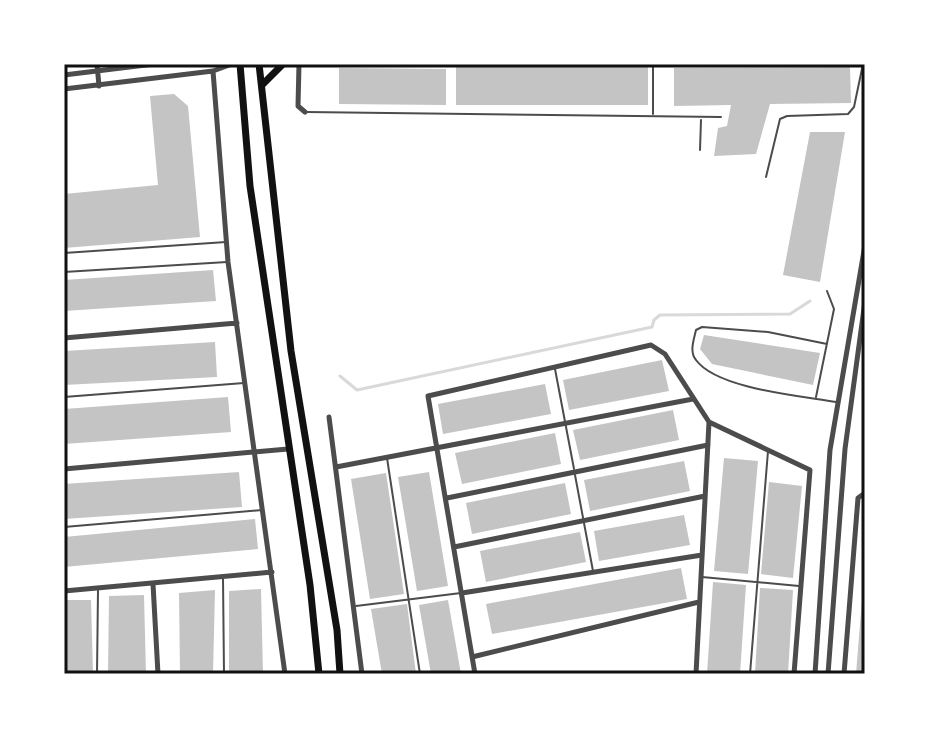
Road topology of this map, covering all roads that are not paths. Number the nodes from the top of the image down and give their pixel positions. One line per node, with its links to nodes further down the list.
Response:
1 (97, 64): 11 (street)
2 (154, 64): 11 (street)
3 (232, 64): 10 (street)
4 (240, 64): 43 (main road)
5 (259, 64): 14 (main road)
6 (283, 64): 14 (main road)
7 (299, 64): 16 (street)
8 (653, 64): 17 (lane)
9 (863, 64): 21 (lane)
10 (213, 71): 13 (street); 22 (street)
11 (98, 74): 12 (street); 13 (street)
12 (64, 75)
13 (99, 86): 15 (street)
14 (262, 86): 78 (main road)
15 (64, 89)
16 (305, 112): 17 (lane)
17 (653, 114): 18 (lane)
18 (701, 117): 19 (lane); 20 (lane)
19 (721, 117)
20 (700, 150)
21 (766, 177)
22 (227, 242): 24 (lane); 25 (street)
23 (865, 245): 27 (street)
24 (64, 253)
25 (228, 262): 26 (lane); 30 (street)
26 (64, 272)
27 (862, 274): 38 (street)
28 (827, 291): 32 (lane)
29 (865, 301): 86 (street)
30 (237, 323): 31 (street); 34 (street)
31 (64, 338)
32 (827, 344): 36 (lane); 36 (lane)
33 (554, 367): 37 (street); 41 (lane); 44 (street)
34 (246, 383): 35 (lane); 46 (street)
35 (64, 397)
36 (815, 398): 38 (lane)
37 (693, 399): 40 (street); 41 (street)
38 (836, 402): 85 (street)
39 (329, 417): 48 (street)
40 (709, 422): 42 (street); 45 (street)
41 (566, 424): 44 (street); 50 (lane)
42 (708, 445): 50 (street); 52 (street)
43 (288, 449): 46 (street); 77 (main road)
44 (439, 449): 47 (street); 53 (street)
45 (768, 450): 63 (lane); 65 (street)
46 (256, 452): 49 (street); 54 (street)
47 (387, 458): 48 (street); 69 (lane)
48 (336, 467): 71 (street)
49 (64, 469)
50 (574, 472): 53 (street); 55 (lane)
51 (865, 493): 87 (street)
52 (705, 496): 55 (street); 58 (street)
53 (447, 498): 57 (street)
54 (262, 510): 56 (lane); 59 (street)
55 (584, 520): 57 (street); 60 (lane)
56 (64, 527)
57 (454, 547): 68 (street)
58 (702, 555): 60 (street); 62 (street)
59 (272, 572): 61 (street); 76 (street)
60 (593, 572): 68 (street)
61 (223, 577): 64 (street); 75 (lane)
62 (701, 577): 63 (lane); 70 (street)
63 (755, 582): 65 (lane); 83 (lane)
64 (153, 584): 66 (street); 74 (street)
65 (801, 586): 84 (street)
66 (98, 588): 67 (street); 73 (lane)
67 (64, 591)
68 (462, 593): 69 (lane); 72 (street)
69 (409, 601): 71 (lane); 80 (lane)
70 (699, 602): 72 (street); 82 (street)
71 (354, 607): 79 (street)
72 (472, 657): 81 (street)
73 (97, 674)
74 (158, 674)
75 (224, 674)
76 (285, 674)
77 (319, 674)
78 (340, 674)
79 (362, 674)
80 (420, 674)
81 (475, 674)
82 (696, 674)
83 (750, 674)
84 (794, 674)
85 (815, 674)
86 (828, 674)
87 (844, 674)

